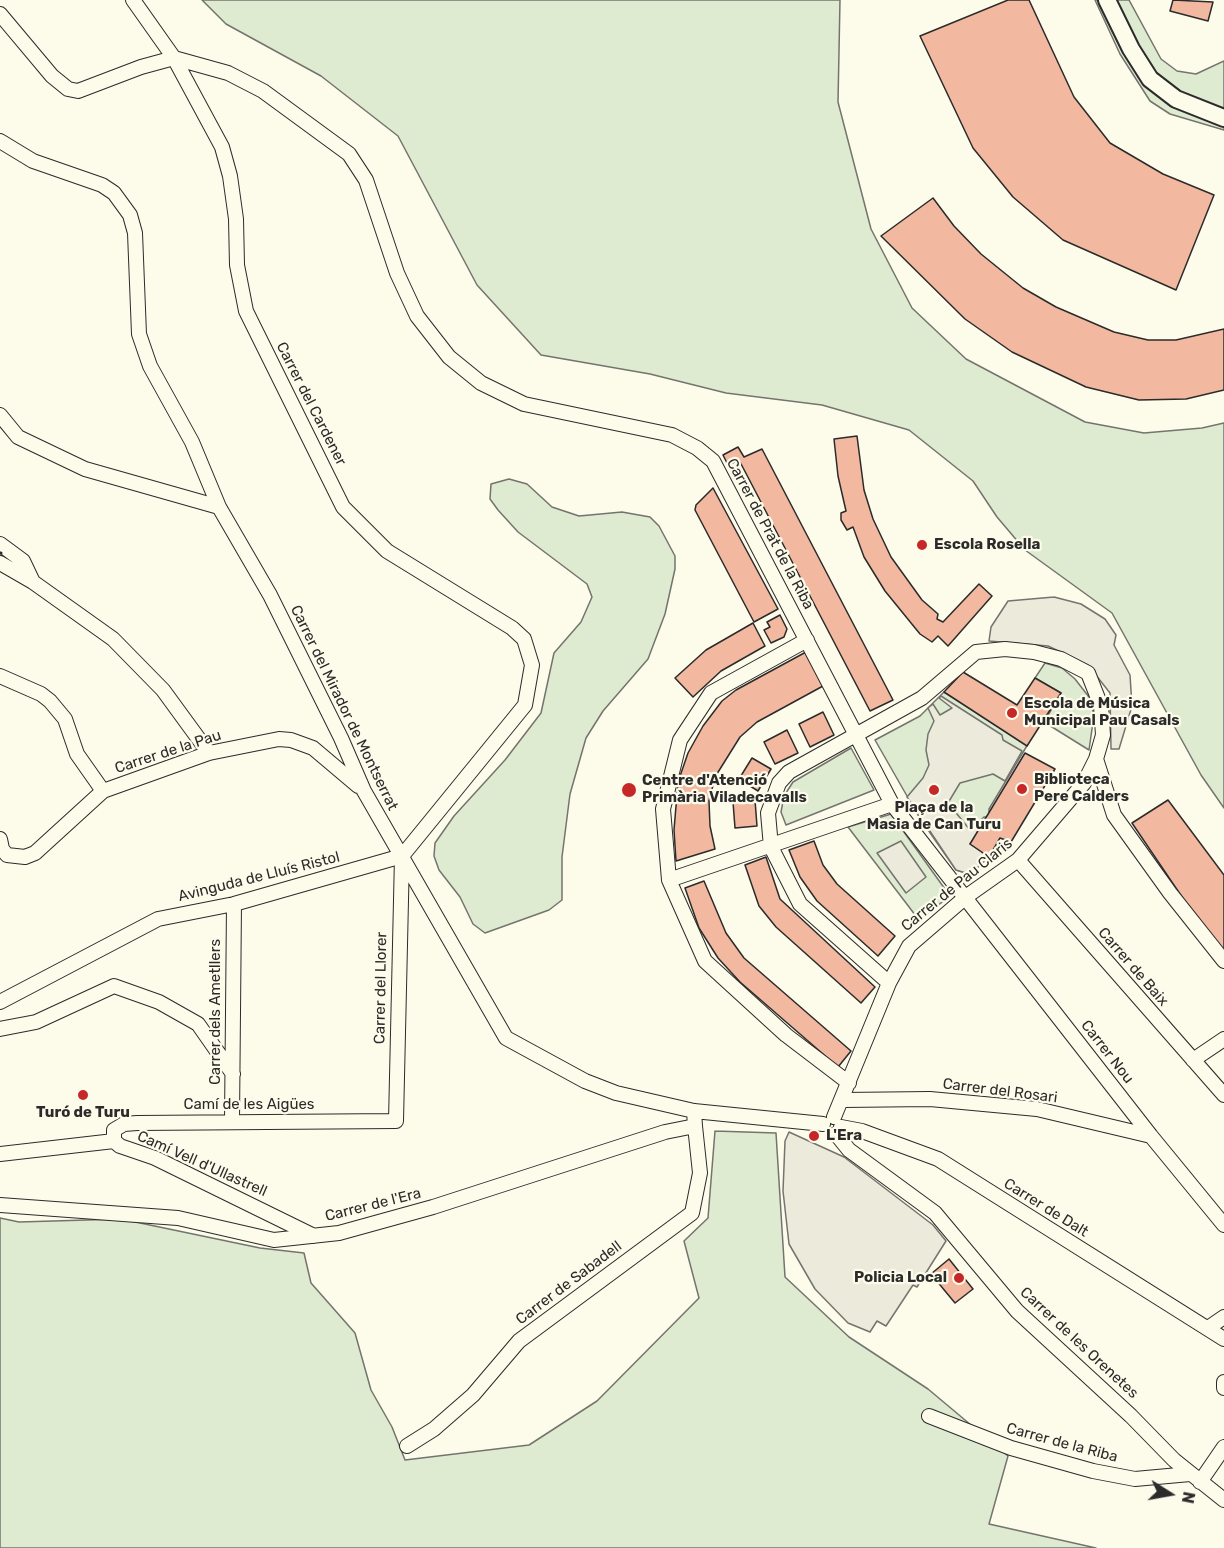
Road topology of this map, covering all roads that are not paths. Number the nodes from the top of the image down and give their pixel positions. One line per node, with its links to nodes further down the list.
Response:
1 (133, 0): 4 (street, Carrer del Cardener)
2 (1107, 0): 5 (street)
3 (0, 14): 4 (street)
4 (174, 58): 12 (street, Carrer de Prat de la Riba); 22 (street, Carrer del Cardener)
5 (1224, 118)
6 (0, 141): 8 (street, Carrer del Mirador de Montserrat)
7 (0, 415): 8 (street)
8 (219, 507): 18 (street, Carrer del Mirador de Montserrat)
9 (0, 544): 11 (street)
10 (0, 563): 11 (street)
11 (33, 582): 15 (street)
12 (807, 640): 14 (street, Carrer de Prat de la Riba); 24 (street)
13 (0, 676): 17 (street)
14 (858, 736): 16 (street, Carrer de Pau Claris); 19 (street, Carrer de Prat de la Riba); 21 (street, Carrer de Pau Claris)
15 (209, 753): 17 (street, Carrer de la Pau); 18 (street, Carrer de la Pau)
16 (1096, 759): 23 (street, Carrer de Pau Claris); 27 (street)
17 (103, 791): 20 (street, Carrer de la Pau)
18 (364, 791): 22 (street, Carrer del Mirador de Montserrat)
19 (892, 804): 21 (street); 25 (street, Carrer de Prat de la Riba)
20 (0, 839)
21 (771, 847): 24 (street); 28 (street)
22 (402, 856): 26 (street, Avinguda de Lluís Ristol); 37 (street, Carrer del Mirador de Montserrat); 39 (street, Carrer del Llorer)
23 (1018, 860): 25 (street, Carrer de Pau Claris); 32 (street, Carrer de Baix)
24 (669, 880): 34 (street)
25 (967, 896): 28 (street, Carrer de Pau Claris); 42 (street, Carrer Nou)
26 (234, 904): 29 (street, Avinguda de Lluís Ristol); 33 (street, Carrer dels Ametllers)
27 (1224, 961)
28 (889, 982): 34 (street, Carrer de Pau Claris)
29 (0, 1002)
30 (0, 1029): 33 (street)
31 (1224, 1039): 32 (street)
32 (1193, 1060): 35 (street, Carrer de Baix)
33 (232, 1074): 38 (street, Carrer dels Ametllers)
34 (849, 1083): 36 (street, Carrer de Pau Claris)
35 (1224, 1095)
36 (843, 1100): 41 (street, Carrer de Pau Claris); 42 (street, Carrer del Rosari)
37 (694, 1111): 40 (street); 41 (street, Carrer del Mirador de Montserrat)
38 (232, 1120): 39 (street, Camí de les Aigües); 43 (street, Camí de les Aigües)
39 (396, 1121)
40 (695, 1126): 47 (street, Carrer de l'Era); 52 (street, Carrer de Sabadell)
41 (833, 1126): 49 (street, Carrer de Dalt); 54 (street, Carrer de les Orenetes)
42 (1151, 1136): 46 (street, Carrer Nou)
43 (114, 1141): 44 (street, Camí Vell d'Ullastrell); 47 (street, Camí Vell d'Ullastrell)
44 (0, 1154)
45 (0, 1205): 47 (street, Carrer de l'Era)
46 (1224, 1225)
47 (314, 1236)
48 (1224, 1317): 49 (street)
49 (1208, 1329): 50 (street, Carrer de Dalt)
50 (1224, 1339)
51 (929, 1416): 54 (street, Carrer de la Riba)
52 (407, 1446)
53 (1224, 1447): 54 (street)
54 (1195, 1478): 55 (street, Carrer de les Orenetes)
55 (1224, 1500)

